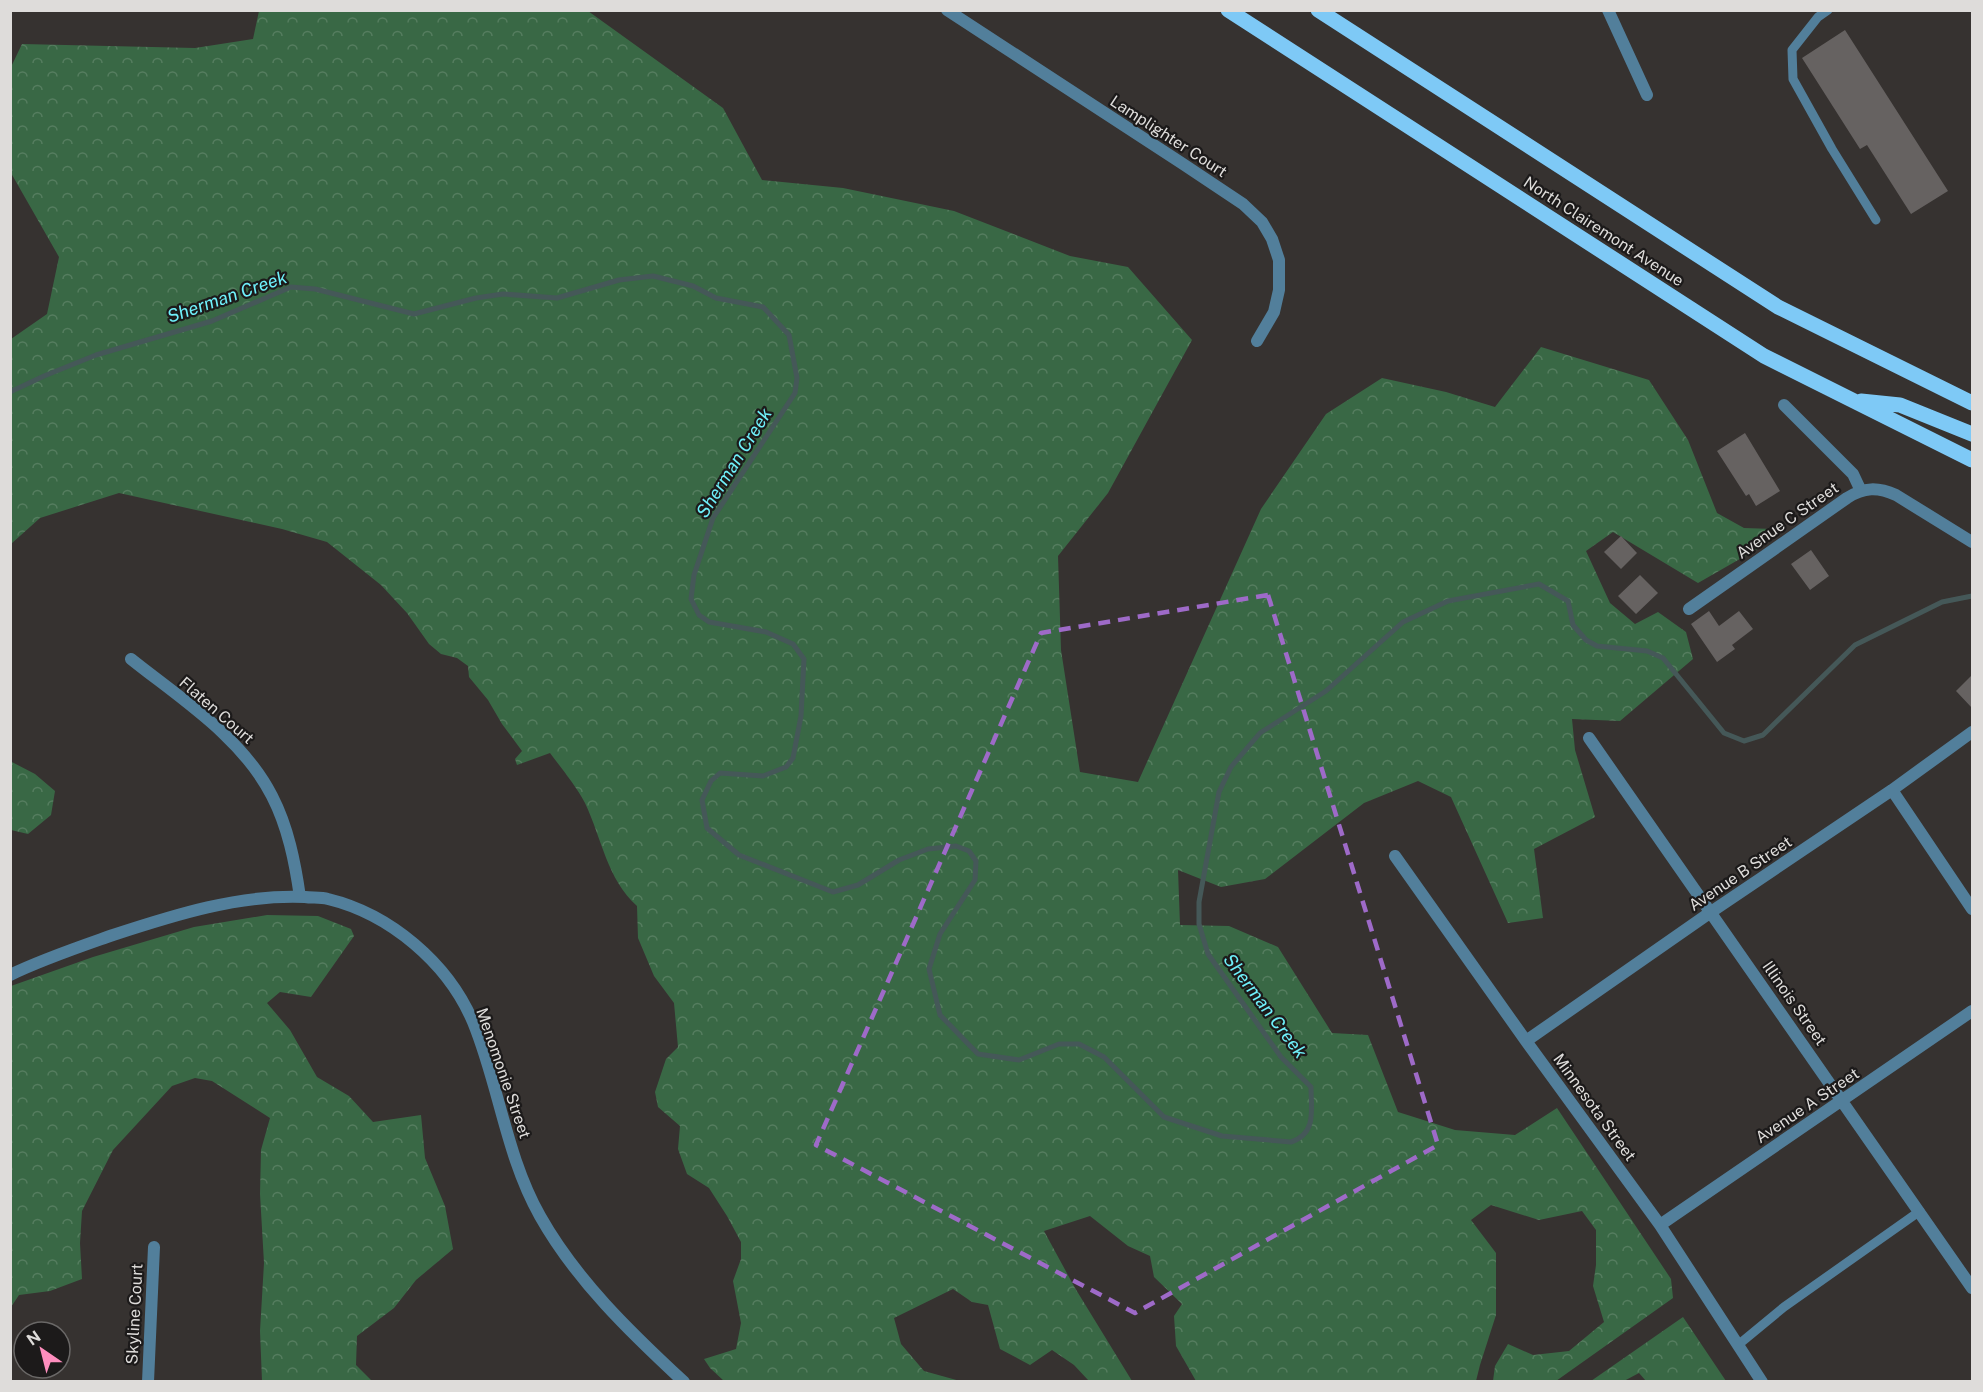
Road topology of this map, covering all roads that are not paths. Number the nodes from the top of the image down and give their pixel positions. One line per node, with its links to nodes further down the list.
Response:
1 (947, 10): 8 (street, Lamplighter Court)
2 (1228, 10): 9 (main road, North Clairemont Avenue)
3 (1318, 10): 10 (main road, North Clairemont Avenue)
4 (1608, 10): 6 (street)
5 (1828, 10): 7 (lane)
6 (1647, 95)
7 (1876, 220)
8 (1257, 341)
9 (1852, 400): 12 (main road); 13 (main road, North Clairemont Avenue)
10 (1972, 403)
11 (1784, 405): 14 (street)
12 (1972, 434)
13 (1972, 460)
14 (1861, 491): 15 (street, Avenue C Street); 16 (street, Avenue C Street)
15 (1972, 542)
16 (1689, 609)
17 (131, 659): 22 (street, Flaten Court)
18 (1972, 732): 20 (street, Avenue B Street)
19 (1589, 738): 24 (street, Illinois Street)
20 (1892, 790): 23 (street); 24 (street, Avenue B Street)
21 (1395, 856): 27 (street, Minnesota Street)
22 (300, 897): 25 (street, Menomonie Street); 35 (street, Menomonie Street)
23 (1972, 909)
24 (1711, 912): 27 (street, Avenue B Street); 28 (street, Illinois Street)
25 (10, 975)
26 (1972, 1011): 28 (street, Avenue A Street)
27 (1526, 1041): 30 (street, Minnesota Street)
28 (1844, 1101): 29 (street, Illinois Street); 30 (street, Avenue A Street)
29 (1920, 1211): 32 (street, Illinois Street); 33 (lane)
30 (1660, 1225): 33 (street, Minnesota Street)
31 (154, 1247): 34 (street, Skyline Court)
32 (1972, 1288)
33 (1738, 1345): 36 (street, Minnesota Street)
34 (148, 1382)
35 (684, 1382)
36 (1762, 1382)

